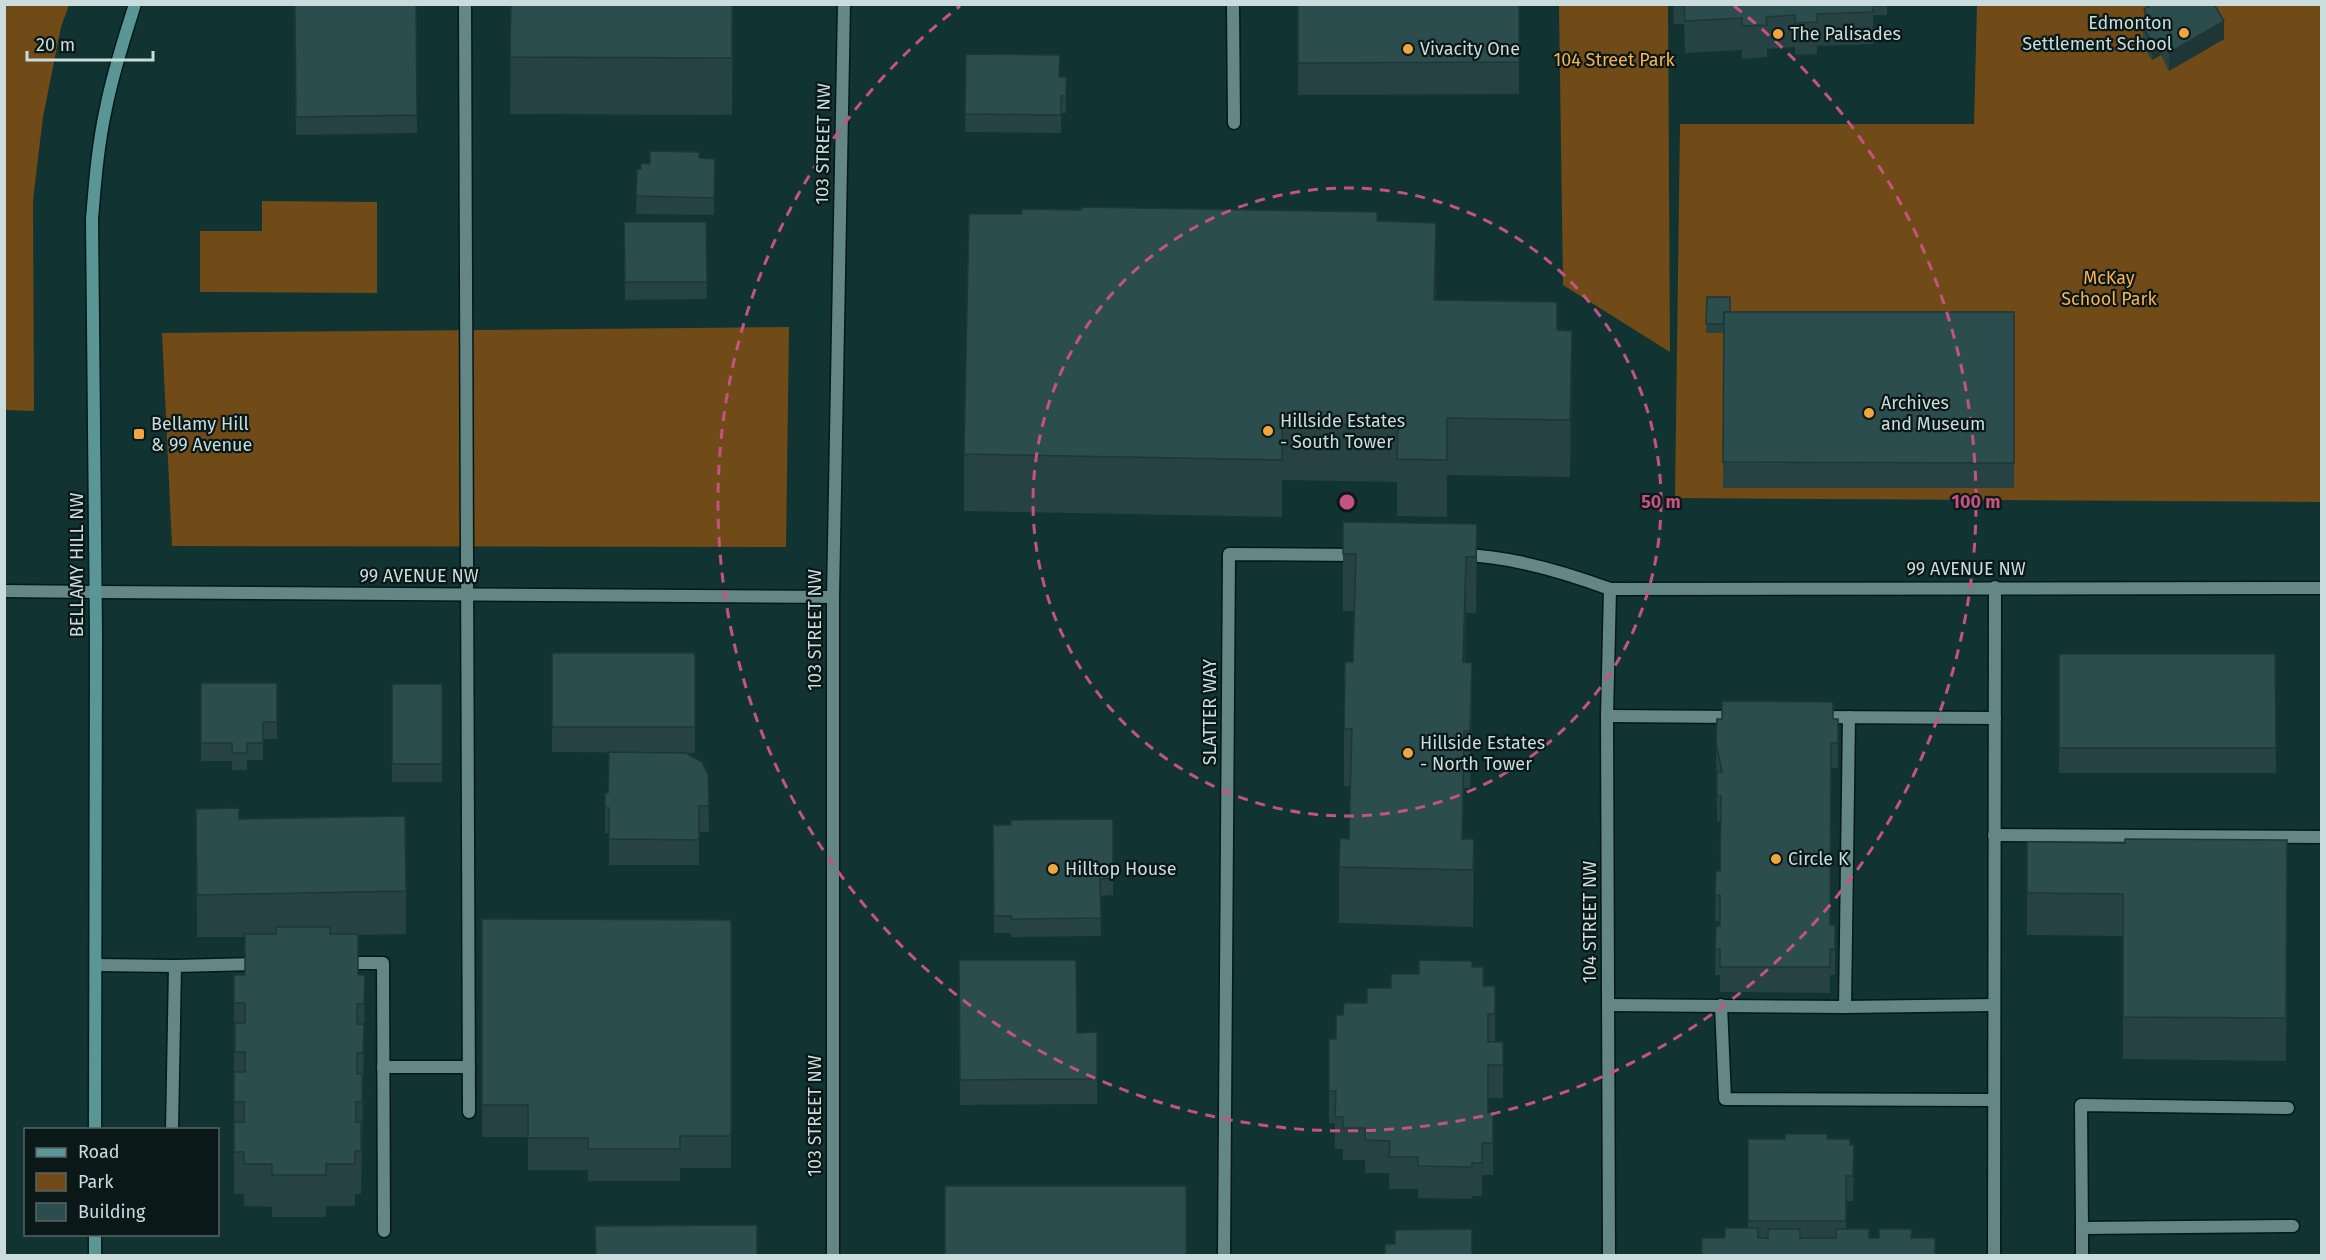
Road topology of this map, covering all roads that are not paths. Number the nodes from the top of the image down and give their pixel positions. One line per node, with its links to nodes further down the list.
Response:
1 (135, 4): 12 (main road, BELLAMY HILL NW)
2 (465, 4): 13 (street)
3 (844, 4): 14 (street, 103 STREET NW)
4 (1233, 4): 5 (street)
5 (1234, 123)
6 (1369, 555): 43 (street, SLATTER WAY)
7 (1450, 555): 10 (street)
8 (1995, 587): 9 (street, 99 AVENUE NW); 10 (street, 99 AVENUE NW); 19 (street)
9 (2322, 588)
10 (1610, 589): 15 (street, 104 STREET NW)
11 (4, 591): 12 (street, 99 AVENUE NW)
12 (96, 592): 13 (street, 99 AVENUE NW); 24 (main road, BELLAMY HILL NW)
13 (468, 595): 14 (street, 99 AVENUE NW); 31 (street)
14 (833, 597): 42 (street, 103 STREET NW)
15 (1607, 716): 16 (street); 26 (street, 104 STREET NW)
16 (1745, 717)
17 (1803, 717): 18 (street)
18 (1849, 717): 19 (street); 29 (street)
19 (1995, 718): 20 (street)
20 (1994, 835): 21 (street); 28 (street)
21 (2322, 837)
22 (332, 963): 30 (street)
23 (276, 964): 25 (street)
24 (96, 965): 25 (street); 35 (main road, BELLAMY HILL NW)
25 (175, 966): 36 (street)
26 (1608, 1005): 27 (street); 44 (street, 104 STREET NW)
27 (1721, 1005): 29 (street); 32 (street)
28 (1994, 1005): 29 (street); 32 (street)
29 (1845, 1007)
30 (383, 1067): 31 (street); 39 (street)
31 (469, 1067): 34 (street)
32 (1994, 1100): 45 (street)
33 (2288, 1108): 38 (street)
34 (469, 1112)
35 (95, 1128)
36 (172, 1128)
37 (2293, 1226): 38 (street)
38 (2082, 1228): 46 (street)
39 (384, 1231)
40 (95, 1236): 41 (main road)
41 (95, 1256)
42 (832, 1256)
43 (1224, 1256)
44 (1609, 1256)
45 (1994, 1256)
46 (2082, 1256)

